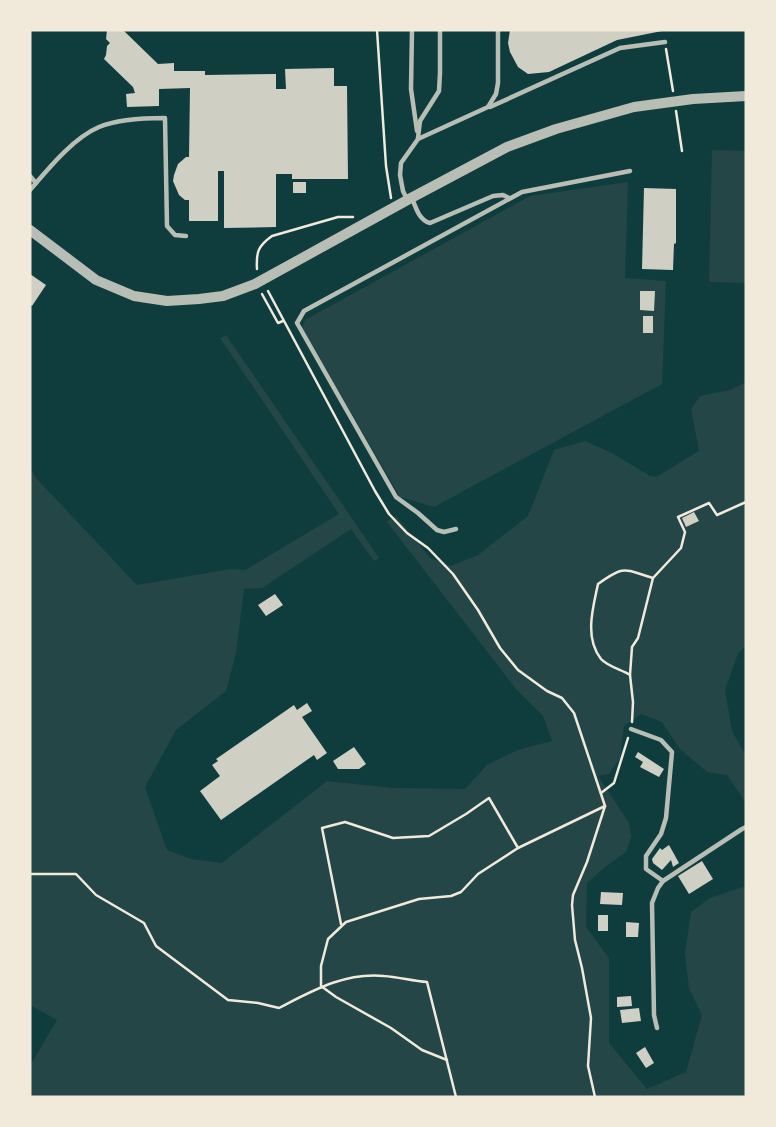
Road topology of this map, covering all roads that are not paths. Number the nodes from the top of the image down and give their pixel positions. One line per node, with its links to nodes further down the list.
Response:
1 (412, 30): 7 (lane)
2 (440, 30): 7 (lane)
3 (498, 30): 6 (lane)
4 (665, 43): 6 (lane)
5 (746, 96): 12 (street)
6 (488, 107): 7 (lane)
7 (418, 139): 12 (lane)
8 (630, 171): 13 (lane)
9 (30, 176): 10 (lane)
10 (36, 183): 11 (lane); 15 (lane)
11 (30, 190)
12 (409, 199): 13 (lane); 14 (street)
13 (509, 199): 16 (lane)
14 (30, 230)
15 (186, 236)
16 (456, 529)
17 (631, 729): 19 (lane)
18 (746, 827): 19 (lane)
19 (663, 881): 20 (lane)
20 (657, 1028)

